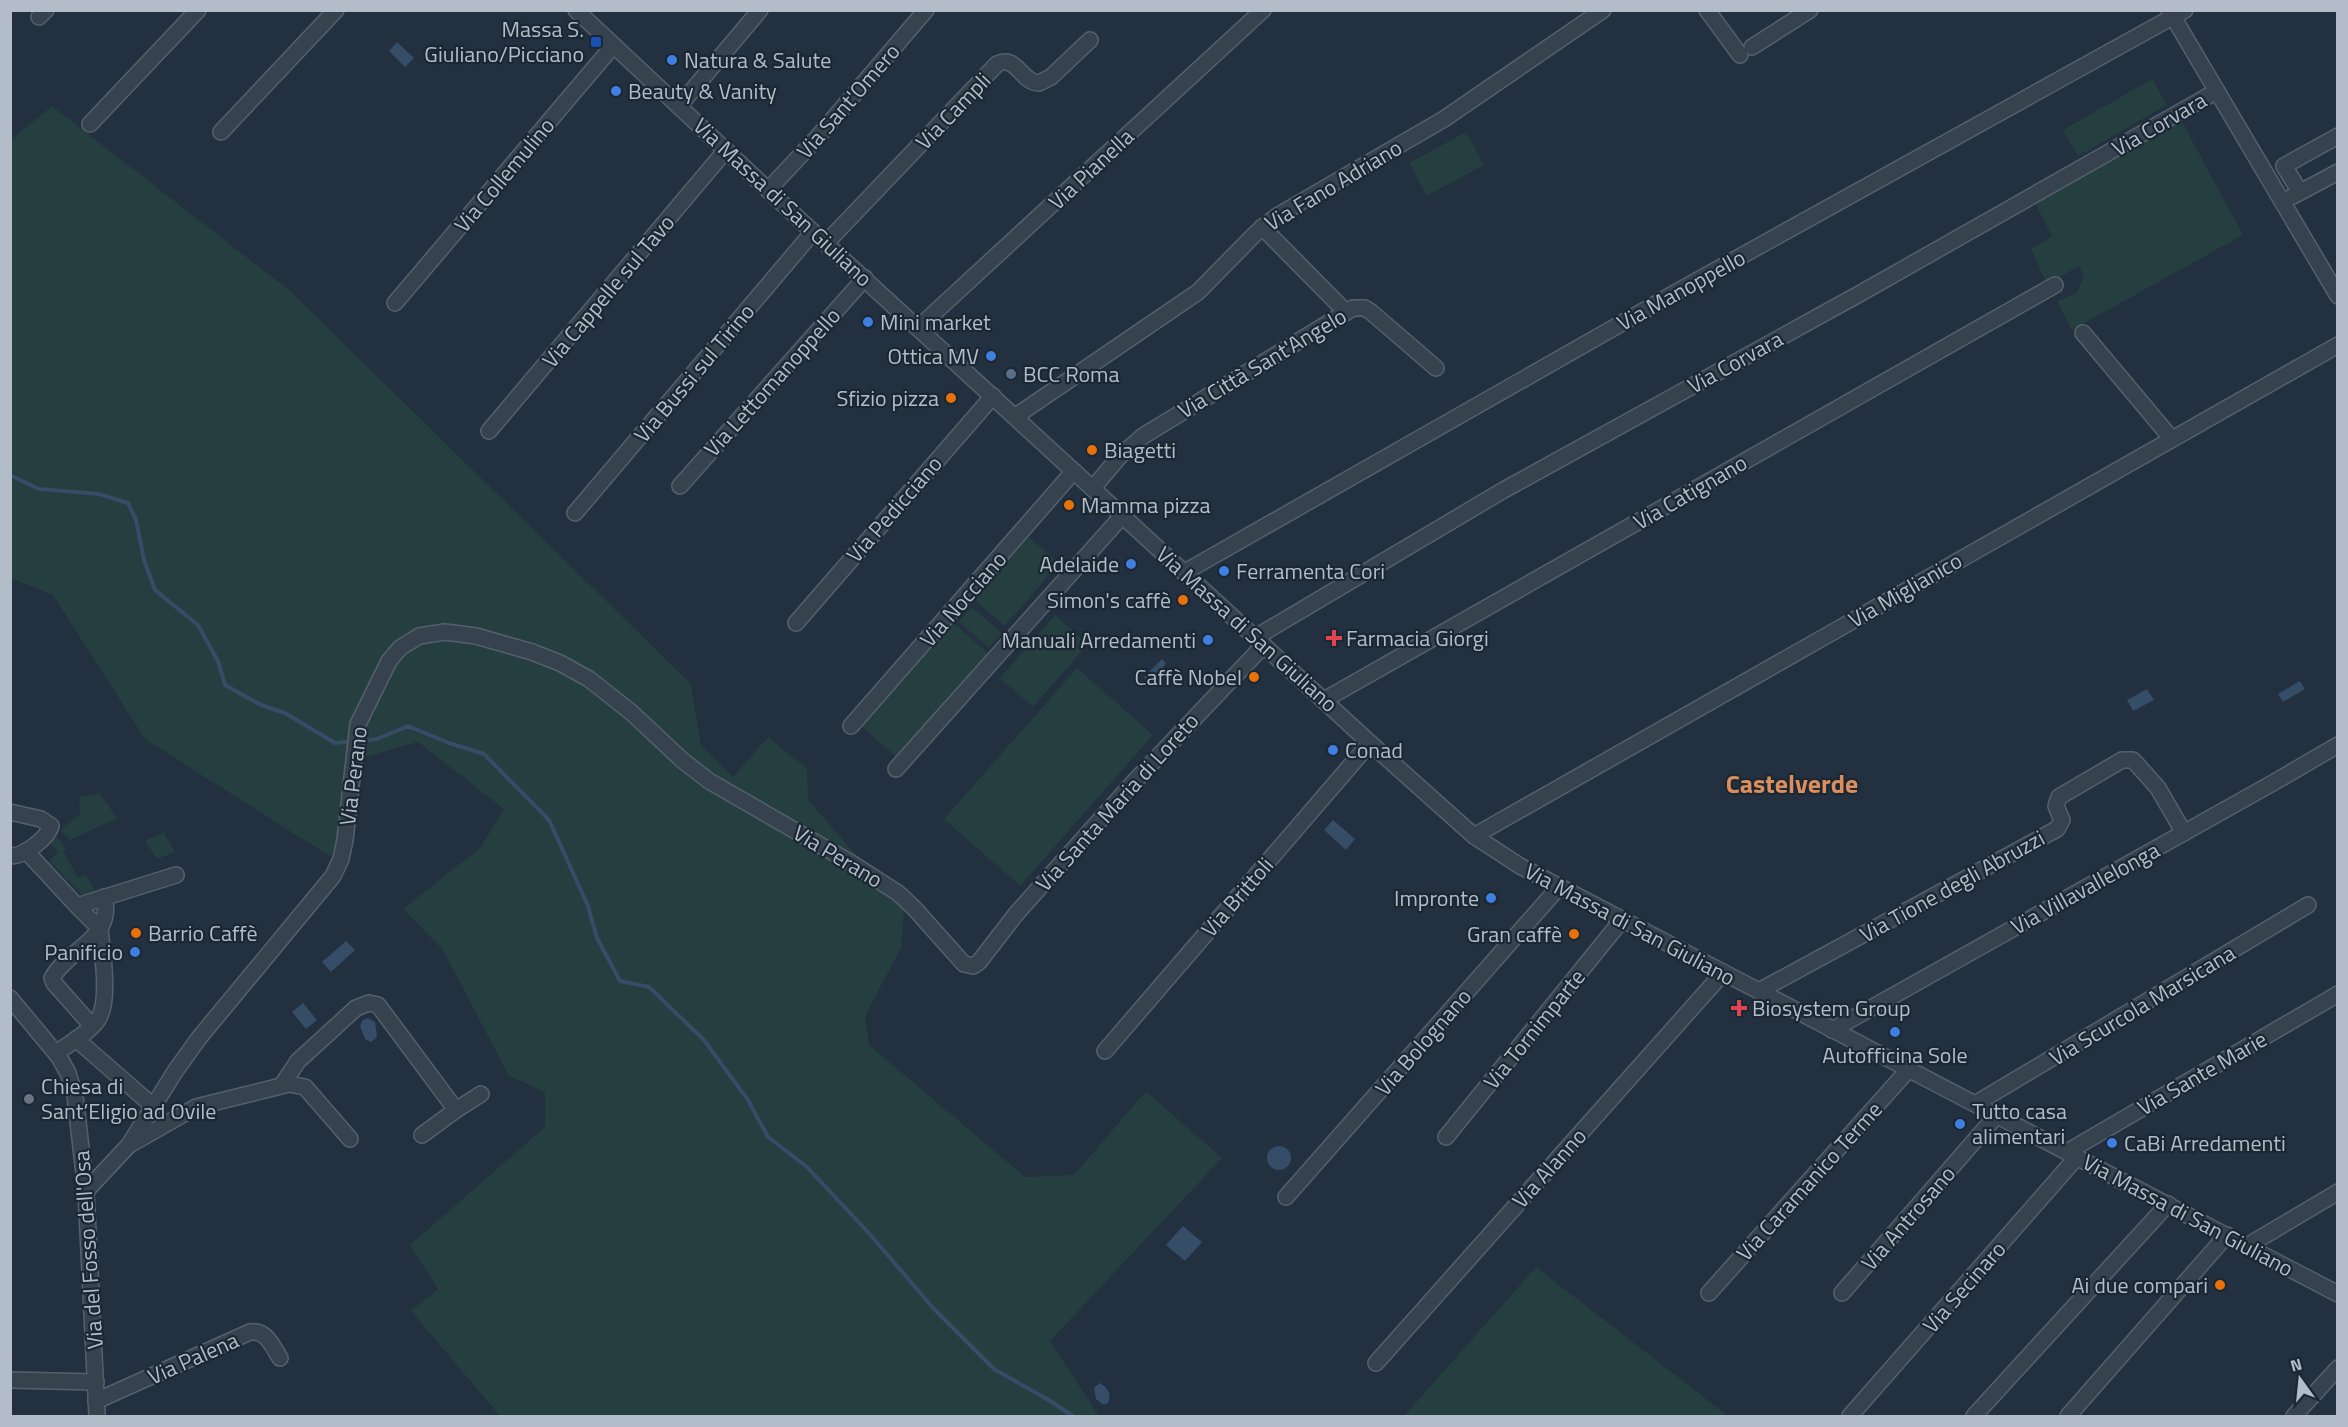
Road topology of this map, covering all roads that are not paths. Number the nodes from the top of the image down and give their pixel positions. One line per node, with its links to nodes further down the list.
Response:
1 (198, 10): 15 (street)
2 (336, 10): 16 (street)
3 (576, 10): 12 (street, Via Massa di San Giuliano)
4 (760, 10): 14 (street)
5 (926, 10): 22 (street, Via Sant'Omero)
6 (1263, 10): 33 (street, Via Pianella)
7 (1603, 10): 25 (street, Via Fano Adriano)
8 (1707, 10): 9 (street)
9 (1810, 10)
10 (2176, 13): 13 (street); 46 (street, Via Manoppello)
11 (1090, 40): 27 (street, Via Campli)
12 (613, 46): 14 (street, Via Massa di San Giuliano); 31 (street, Via Collemulino)
13 (2217, 91): 21 (street); 48 (street, Via Corvara)
14 (679, 106): 18 (street, Via Massa di San Giuliano)
15 (90, 124)
16 (221, 132)
17 (2337, 136): 19 (street)
18 (726, 150): 22 (street, Via Massa di San Giuliano); 39 (street, Via Cappelle sul Tavo)
19 (2284, 166): 21 (street); 23 (street)
20 (2337, 171): 23 (street)
21 (2266, 175): 24 (street)
22 (768, 190): 26 (street, Via Massa di San Giuliano)
23 (2300, 192): 24 (street)
24 (2282, 202): 30 (street)
25 (1262, 227): 32 (street); 38 (street, Via Fano Adriano)
26 (813, 232): 27 (street, Via Massa di San Giuliano); 44 (street, Via Bussi sul Tirino)
27 (826, 243): 28 (street, Via Massa di San Giuliano)
28 (865, 278): 33 (street, Via Massa di San Giuliano); 42 (street, Via Lettomanoppello)
29 (2055, 285): 49 (street, Via Catignano)
30 (2337, 296)
31 (395, 303)
32 (1346, 312): 36 (street, Via Città Sant'Angelo); 43 (street, Via Città Sant'Angelo)
33 (919, 327): 37 (street, Via Massa di San Giuliano)
34 (2083, 333): 40 (street)
35 (2337, 345): 40 (street, Via Miglianico)
36 (1436, 368)
37 (993, 396): 38 (street, Via Massa di San Giuliano); 47 (street, Via Pedicciano)
38 (1016, 416): 41 (street, Via Massa di San Giuliano)
39 (489, 431)
40 (2171, 438): 56 (street, Via Miglianico)
41 (1074, 471): 43 (street, Via Massa di San Giuliano); 50 (street, Via Nocciano)
42 (680, 486)
43 (1093, 488): 45 (street, Via Massa di San Giuliano)
44 (574, 513)
45 (1123, 515): 46 (street, Via Massa di San Giuliano); 53 (street)
46 (1185, 572): 48 (street, Via Massa di San Giuliano)
47 (796, 623)
48 (1260, 641): 49 (street, Via Massa di San Giuliano); 66 (street, Via Santa Maria di Loreto)
49 (1324, 700): 51 (street, Via Massa di San Giuliano)
50 (851, 726)
51 (1370, 743): 56 (street, Via Massa di San Giuliano); 74 (street, Via Brittoli)
52 (2337, 745): 55 (street, Via Villavallelonga)
53 (896, 769)
54 (10, 812): 57 (street)
55 (2184, 833): 68 (street, Via Tione degli Abruzzi); 72 (street, Via Villavallelonga)
56 (1474, 836): 60 (street, Via Massa di San Giuliano)
57 (26, 850): 58 (street); 63 (street)
58 (10, 856)
59 (176, 875): 61 (street)
60 (1559, 887): 64 (street, Via Massa di San Giuliano); 90 (street, Via Bolognano)
61 (104, 897): 63 (street); 65 (street)
62 (2308, 905): 79 (street, Via Scurcola Marsicana)
63 (78, 906): 65 (street)
64 (1622, 920): 67 (street, Via Massa di San Giuliano); 84 (street, Via Tornimparte)
65 (100, 928): 71 (street); 71 (street)
66 (976, 964): 80 (street, Via Perano)
67 (1723, 973): 68 (street, Via Massa di San Giuliano); 98 (street, Via Alanno)
68 (1758, 992): 72 (street, Via Massa di San Giuliano)
69 (2337, 993): 87 (street, Via Sante Marie)
70 (10, 998): 75 (street, Via del Fosso dell'Osa)
71 (92, 1026): 73 (street)
72 (1832, 1030): 76 (street, Via Massa di San Giuliano)
73 (75, 1039): 75 (street); 80 (street)
74 (1105, 1051)
75 (56, 1053): 88 (street, Via del Fosso dell'Osa)
76 (1909, 1069): 79 (street, Via Massa di San Giuliano); 94 (street, Via Caramanico Terme)
77 (282, 1085): 81 (street); 85 (street); 86 (street)
78 (481, 1094): 81 (street)
79 (1975, 1104): 82 (street, Via Massa di San Giuliano)
80 (153, 1106): 86 (street, Via Perano)
81 (456, 1110): 83 (street)
82 (1997, 1115): 87 (street, Via Massa di San Giuliano); 95 (street, Via Antrosano)
83 (422, 1135)
84 (1446, 1137)
85 (350, 1139)
86 (129, 1145): 88 (street, Via Perano)
87 (2072, 1154): 91 (street, Via Massa di San Giuliano); 103 (street, Via Secinaro)
88 (86, 1191): 101 (street, Via del Fosso dell'Osa)
89 (2337, 1192): 93 (street)
90 (1286, 1197)
91 (2168, 1204): 92 (street, Via Massa di San Giuliano); 104 (street)
92 (2227, 1235): 93 (street, Via Massa di San Giuliano); 105 (street)
93 (2247, 1246): 96 (street, Via Massa di San Giuliano)
94 (1709, 1293)
95 (1842, 1293)
96 (2337, 1294)
97 (280, 1358): 102 (street, Via Palena)
98 (1376, 1363)
99 (2337, 1368): 106 (street)
100 (10, 1380): 101 (street)
101 (96, 1382): 102 (street, Via del Fosso dell'Osa)
102 (97, 1409)
103 (1850, 1416)
104 (1974, 1416)
105 (2068, 1416)
106 (2294, 1416)

